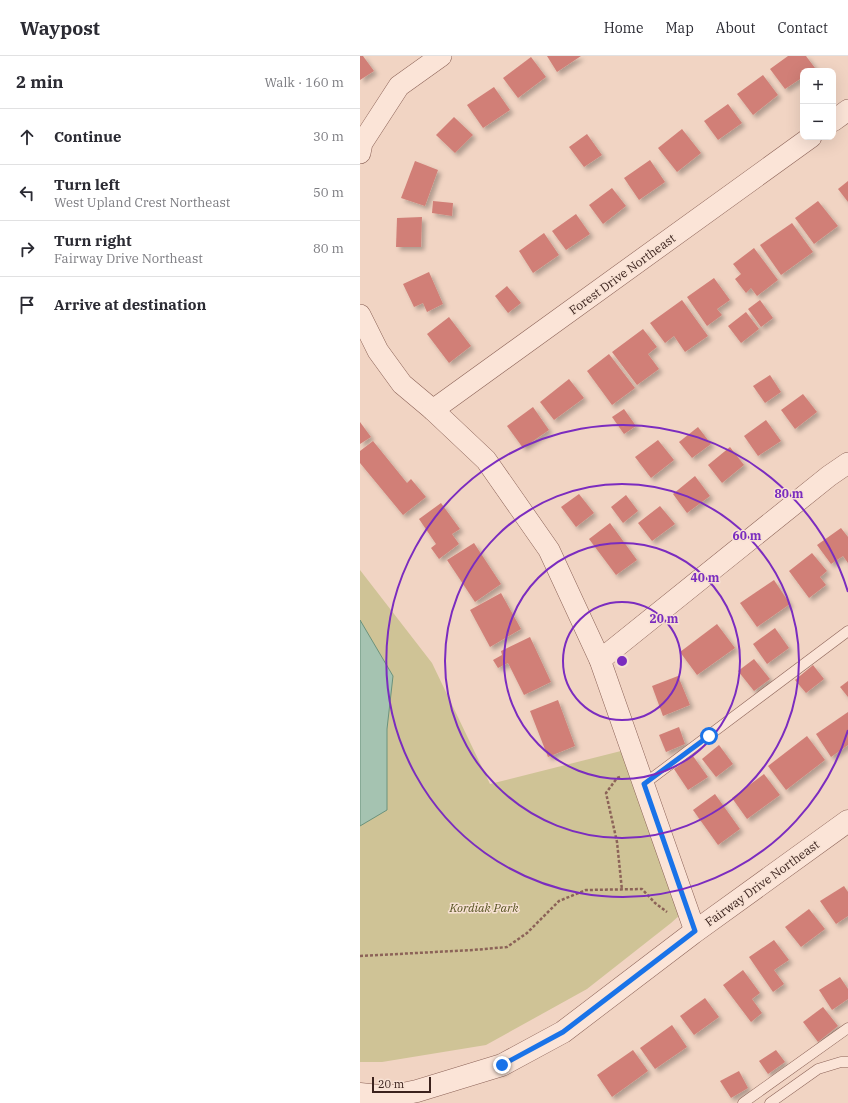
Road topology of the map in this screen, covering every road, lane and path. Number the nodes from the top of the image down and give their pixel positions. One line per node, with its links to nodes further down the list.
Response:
1 (428, 60): 5 (street)
2 (848, 110): 3 (street)
3 (836, 119)
4 (807, 140): 7 (street, Forest Drive Northeast)
5 (360, 152)
6 (360, 315): 7 (street)
7 (433, 410): 10 (street)
8 (848, 463): 10 (street)
9 (848, 631): 11 (lane)
10 (600, 660): 11 (street)
11 (640, 775): 13 (path); 14 (street)
12 (848, 821): 14 (street, Fairway Drive Northeast)
13 (622, 890): 14 (path); 15 (path)
14 (694, 932): 19 (street, Fairway Drive Northeast)
15 (360, 956)
16 (848, 1028): 20 (lane)
17 (848, 1062): 21 (lane)
18 (360, 1094): 19 (street, Fairway Drive Northeast)
19 (389, 1100)
20 (743, 1103)
21 (770, 1103)

